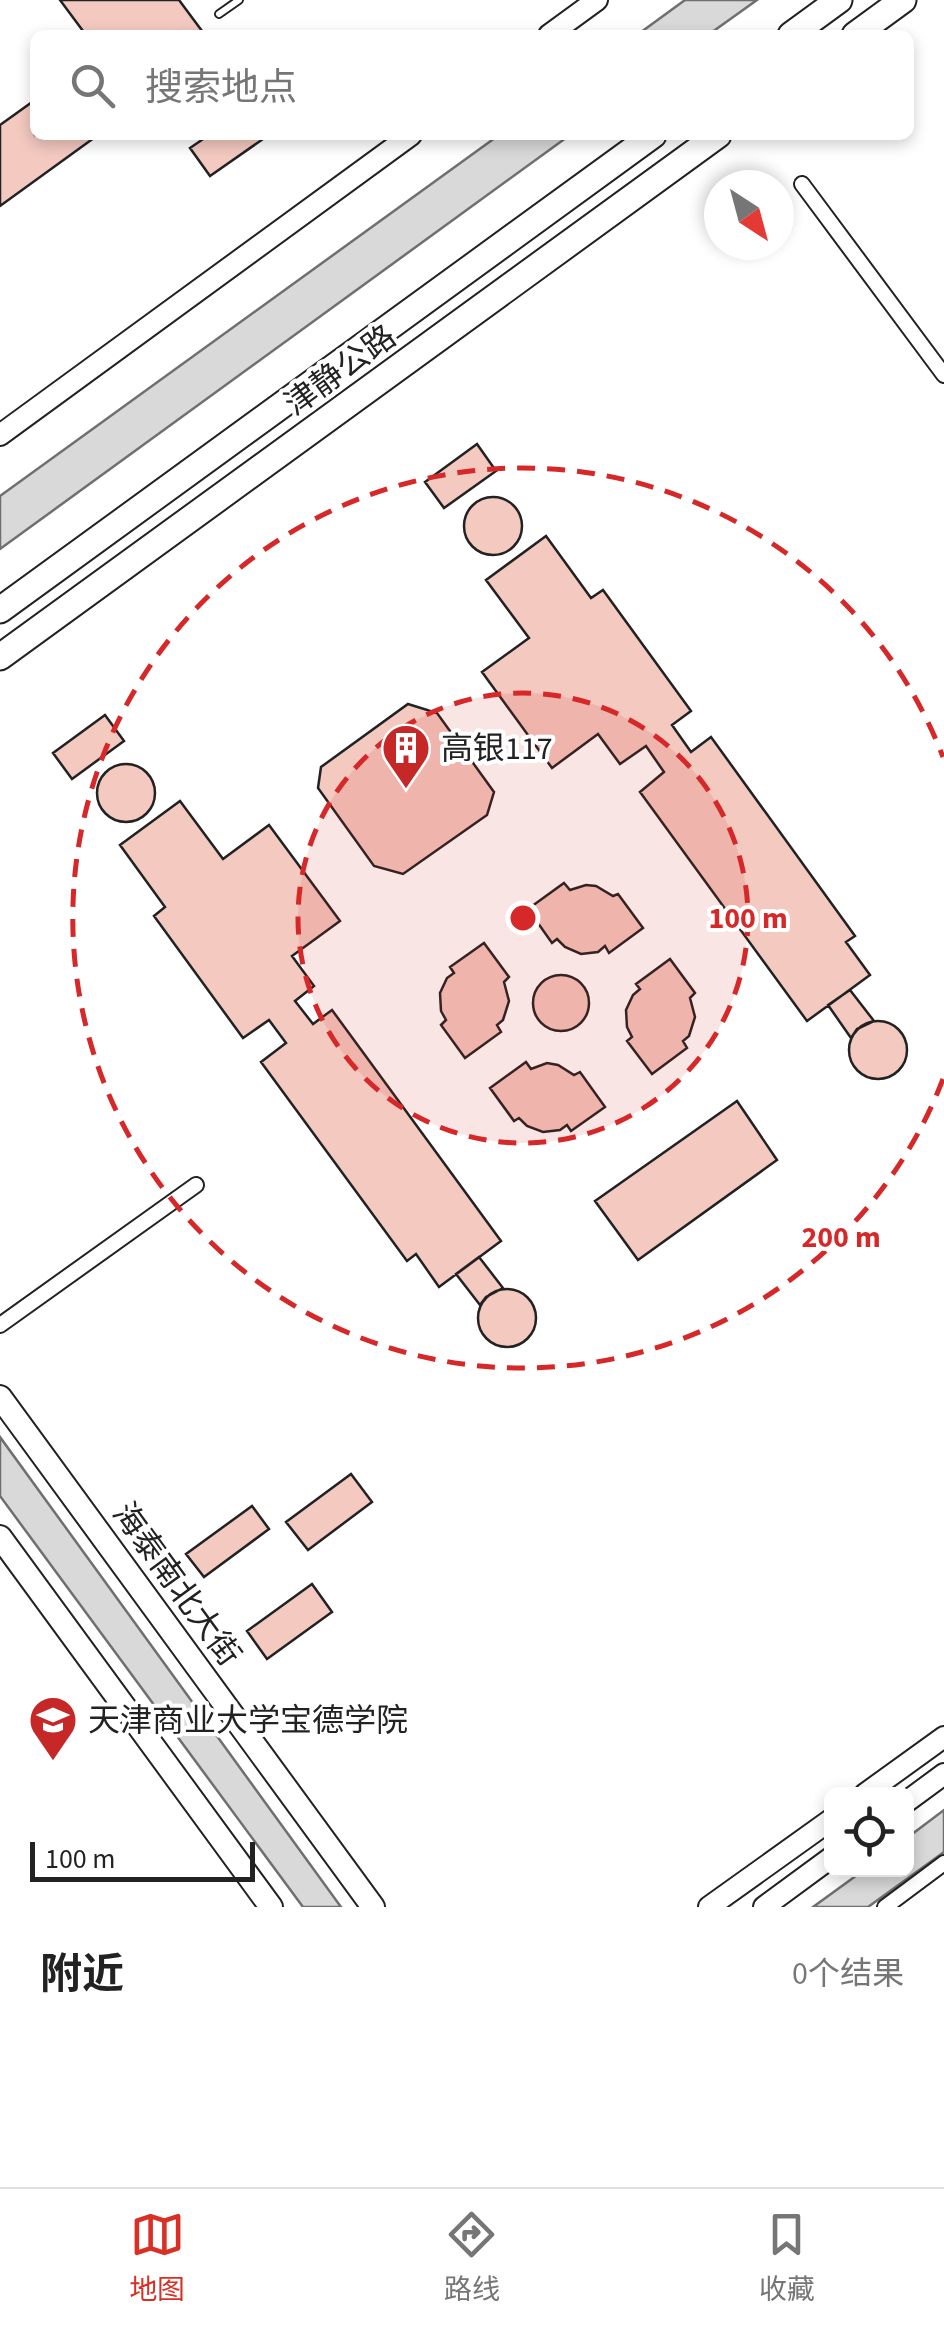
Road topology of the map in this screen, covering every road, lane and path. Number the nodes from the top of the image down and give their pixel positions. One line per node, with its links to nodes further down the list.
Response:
1 (239, 0): 5 (lane)
2 (598, 0): 6 (main road)
3 (838, 0): 7 (highway)
4 (903, 0): 8 (highway)
5 (219, 14)
6 (556, 30)
7 (797, 30)
8 (862, 30)
9 (403, 140): 14 (main road)
10 (646, 140): 15 (highway, 津静公路)
11 (711, 140): 16 (highway, 津静公路)
12 (802, 184): 13 (street)
13 (944, 375)
14 (0, 434)
15 (0, 610)
16 (0, 658)
17 (196, 1185): 18 (street)
18 (0, 1325)
19 (0, 1397): 29 (main road, 海泰南北大街)
20 (0, 1537): 28 (main road)
21 (944, 1736): 23 (main road)
22 (944, 1774): 24 (main road)
23 (875, 1787)
24 (914, 1796)
25 (824, 1825): 30 (main road)
26 (824, 1863): 31 (main road)
27 (944, 1864): 32 (street)
28 (271, 1907)
29 (373, 1907)
30 (709, 1907)
31 (764, 1907)
32 (885, 1907)

